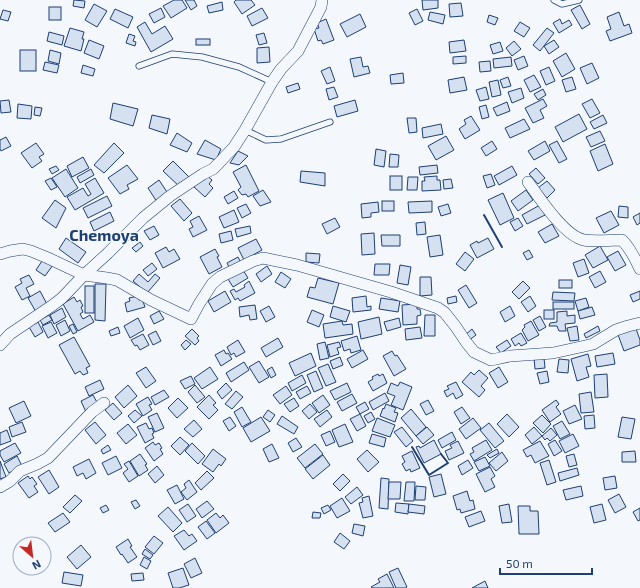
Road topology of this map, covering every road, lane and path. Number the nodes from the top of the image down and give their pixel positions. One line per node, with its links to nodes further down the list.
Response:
1 (322, 0): 5 (street)
2 (554, 0): 3 (lane)
3 (579, 0)
4 (139, 66): 5 (lane)
5 (272, 82): 7 (street)
6 (330, 122): 7 (lane)
7 (245, 130): 11 (street)
8 (528, 182): 10 (street)
9 (0, 254): 11 (street)
10 (640, 269)
11 (84, 275): 12 (street); 13 (street)
12 (640, 323)
13 (0, 345)
14 (104, 403): 15 (street)
15 (0, 487)

